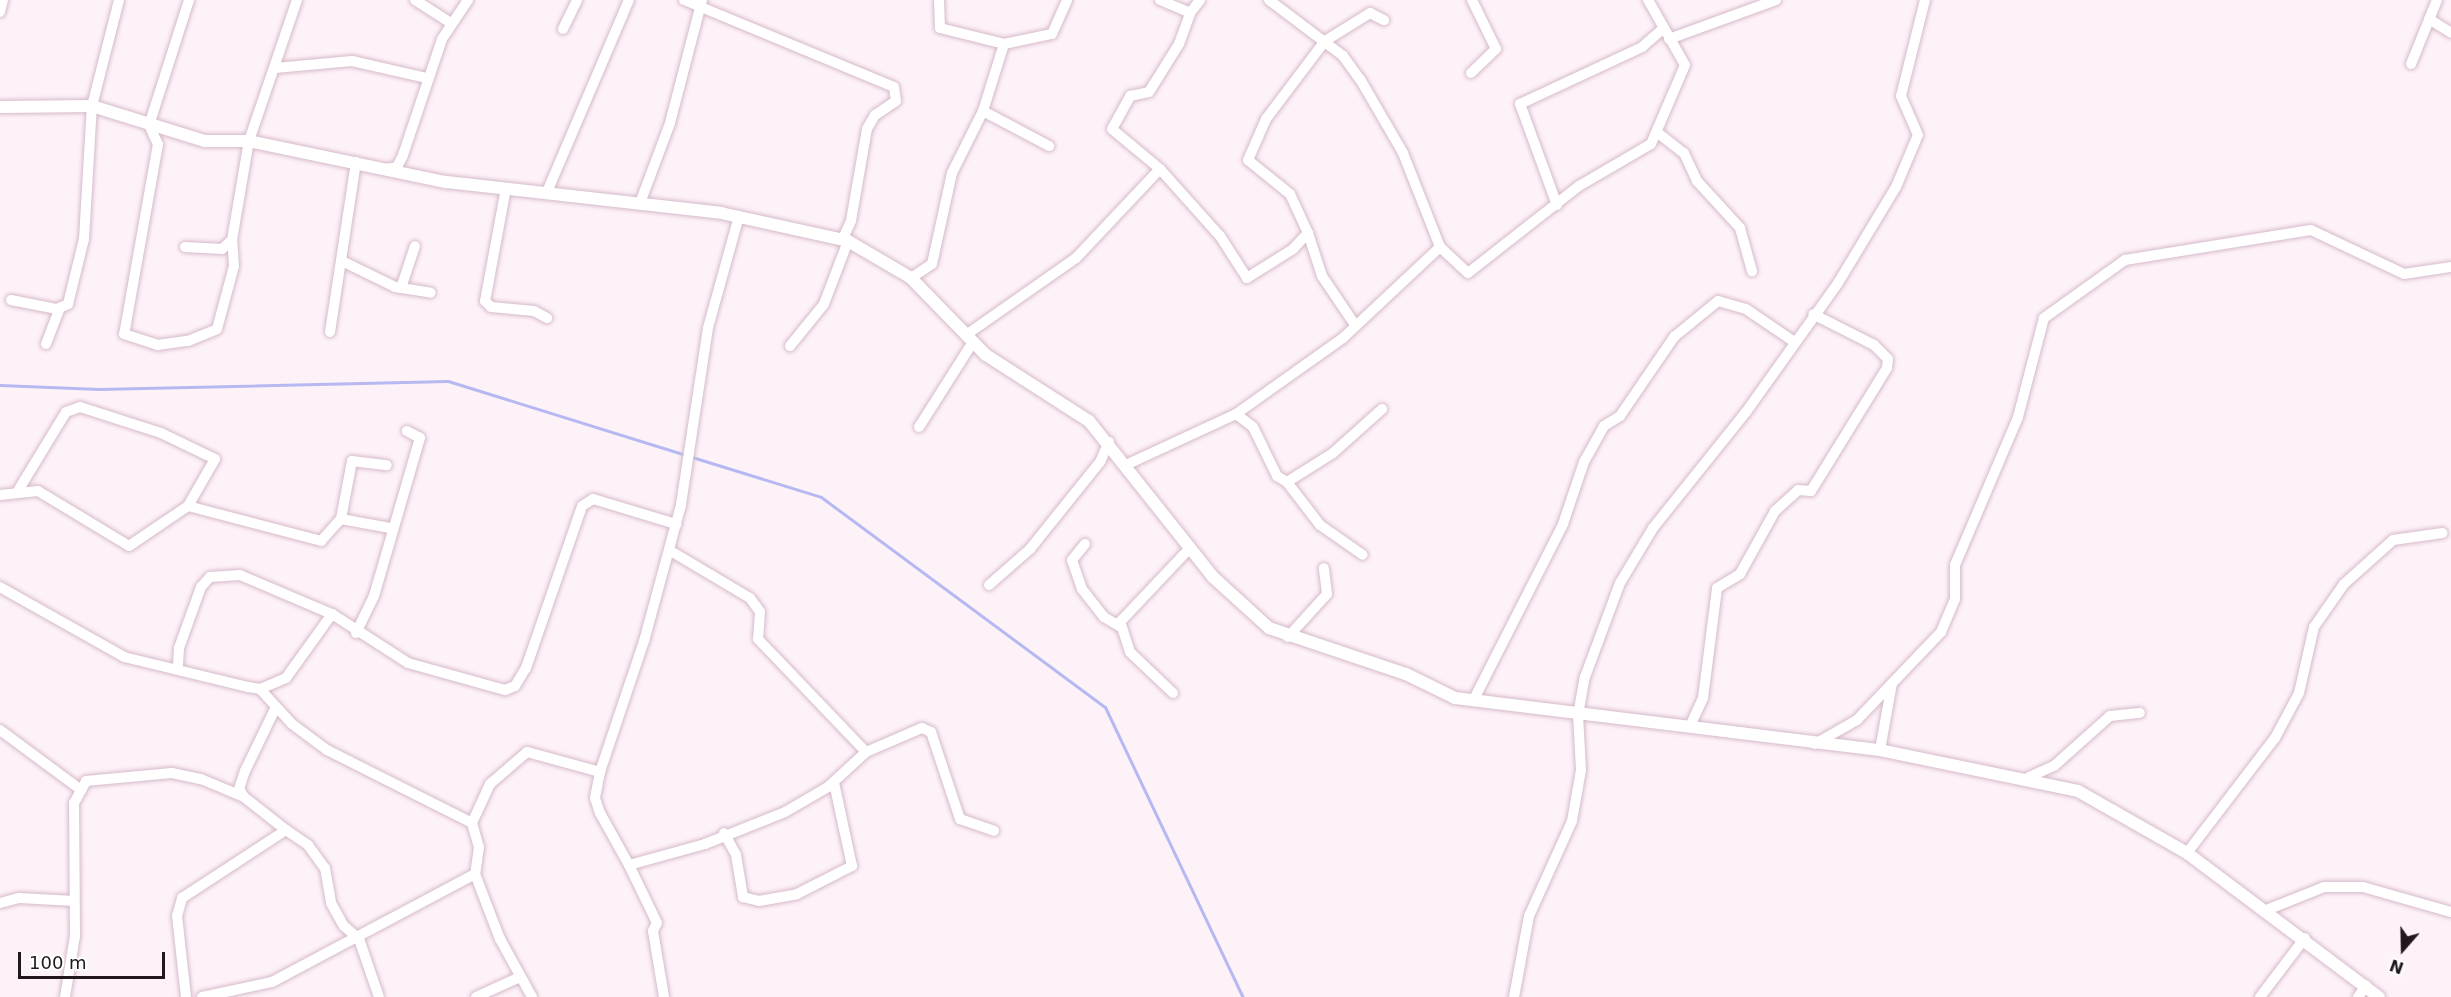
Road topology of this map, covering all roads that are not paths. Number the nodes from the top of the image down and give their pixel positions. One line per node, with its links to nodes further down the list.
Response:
1 (3, 0): 21 (street)
2 (119, 0): 36 (street)
3 (189, 0): 39 (street)
4 (297, 0): 33 (street)
5 (415, 0): 25 (street)
6 (468, 0): 25 (street)
7 (577, 0): 27 (street)
8 (629, 0): 47 (street)
9 (684, 0): 20 (street)
10 (939, 0): 31 (street)
11 (1067, 0): 31 (street)
12 (1160, 0): 22 (street)
13 (1200, 0): 22 (street)
14 (1269, 0): 30 (street)
15 (1472, 0): 34 (street)
16 (1648, 0): 26 (street)
17 (1776, 0): 29 (street)
18 (1925, 0): 65 (street)
19 (2437, 0): 23 (street)
20 (701, 3): 48 (street); 53 (street)
21 (0, 12)
22 (1190, 14): 45 (street)
23 (2428, 19): 28 (street); 32 (street)
24 (1384, 20): 30 (street)
25 (451, 23): 35 (street)
26 (1664, 28): 29 (street); 49 (street)
27 (563, 29)
28 (2451, 33)
29 (1669, 39): 40 (street)
30 (1324, 41): 51 (street); 56 (street)
31 (1004, 44): 38 (street)
32 (2411, 64)
33 (275, 68): 35 (street); 41 (street)
34 (1471, 73)
35 (427, 78): 44 (street)
36 (92, 106): 37 (street); 39 (street); 64 (street)
37 (0, 107)
38 (983, 111): 42 (street); 60 (street)
39 (149, 125): 41 (street); 52 (street)
40 (1658, 133): 49 (street); 59 (street)
41 (249, 141): 43 (street); 52 (street)
42 (1049, 146)
43 (356, 162): 44 (street); 57 (street)
44 (385, 169): 46 (street)
45 (1160, 169): 51 (street); 69 (street)
46 (506, 188): 47 (street); 66 (street)
47 (547, 192): 48 (street)
48 (640, 203): 50 (street)
49 (1557, 205): 56 (street)
50 (739, 216): 53 (street); 86 (street)
51 (1308, 233): 67 (street)
52 (232, 240): 55 (street)
53 (845, 241): 60 (street); 72 (street)
54 (415, 246): 61 (street)
55 (185, 247)
56 (1440, 247): 67 (street)
57 (344, 262): 61 (street); 68 (street)
58 (2451, 267): 101 (street)
59 (1752, 271)
60 (911, 278): 69 (street)
61 (401, 288): 62 (street)
62 (431, 293)
63 (12, 300): 64 (street)
64 (60, 308): 71 (street)
65 (1813, 314): 70 (street); 108 (street)
66 (547, 318)
67 (1355, 325): 74 (street)
68 (330, 332)
69 (970, 338): 75 (street); 77 (street)
70 (1793, 341): 104 (street); 107 (street)
71 (46, 344)
72 (790, 345)
73 (1382, 409): 80 (street)
74 (1236, 414): 78 (street); 80 (street)
75 (919, 427)
76 (407, 431): 87 (street)
77 (1109, 442): 78 (street); 94 (street)
78 (1128, 464): 90 (street)
79 (387, 465): 85 (street)
80 (1287, 482): 92 (street)
81 (17, 490): 82 (street); 83 (street); 84 (street); 84 (street)
82 (0, 495)
83 (0, 506)
84 (188, 506): 85 (street)
85 (341, 519): 87 (street)
86 (676, 524): 91 (street); 98 (street)
87 (390, 528): 98 (street)
88 (2443, 533): 122 (street)
89 (1085, 544): 97 (street)
90 (1191, 547): 97 (street); 99 (street)
91 (669, 550): 112 (street); 113 (street)
92 (1363, 555)
93 (1324, 568): 99 (street)
94 (989, 585)
95 (0, 587): 100 (street)
96 (332, 614): 98 (street); 100 (street); 102 (street)
97 (1123, 629): 103 (street)
98 (356, 633)
99 (1288, 637): 104 (street)
100 (178, 666): 102 (street)
101 (1893, 680): 110 (street); 111 (street)
102 (260, 690): 105 (street)
103 (1173, 693)
104 (1473, 701): 107 (street)
105 (276, 707): 117 (street); 118 (street)
106 (2140, 713): 114 (street)
107 (1578, 715): 108 (street); 141 (street)
108 (1690, 726): 110 (street)
109 (0, 730): 116 (street)
110 (1814, 744): 111 (street)
111 (1880, 750): 114 (street)
112 (866, 752): 115 (street); 120 (street)
113 (600, 772): 118 (street); 123 (street)
114 (2029, 777): 122 (street)
115 (834, 783): 121 (street); 121 (street)
116 (81, 790): 117 (street); 125 (street)
117 (244, 798): 119 (street)
118 (472, 822): 124 (street)
119 (286, 830): 130 (street); 135 (street)
120 (994, 831)
121 (724, 834): 123 (street)
122 (2187, 853): 127 (street)
123 (629, 865): 140 (street)
124 (475, 874): 130 (street); 131 (street)
125 (74, 901): 126 (street); 134 (street)
126 (0, 903)
127 (2269, 909): 128 (street); 129 (street)
128 (2451, 912)
129 (2305, 938): 132 (street); 142 (street)
130 (359, 939): 133 (street); 137 (street)
131 (520, 977): 138 (street); 139 (street)
132 (2366, 987): 143 (street); 144 (street)
133 (242, 993): 136 (street)
134 (65, 997)
135 (186, 997)
136 (202, 997)
137 (380, 997)
138 (476, 997)
139 (532, 997)
140 (664, 997)
141 (1515, 997)
142 (2260, 997)
143 (2358, 997)
144 (2379, 997)

